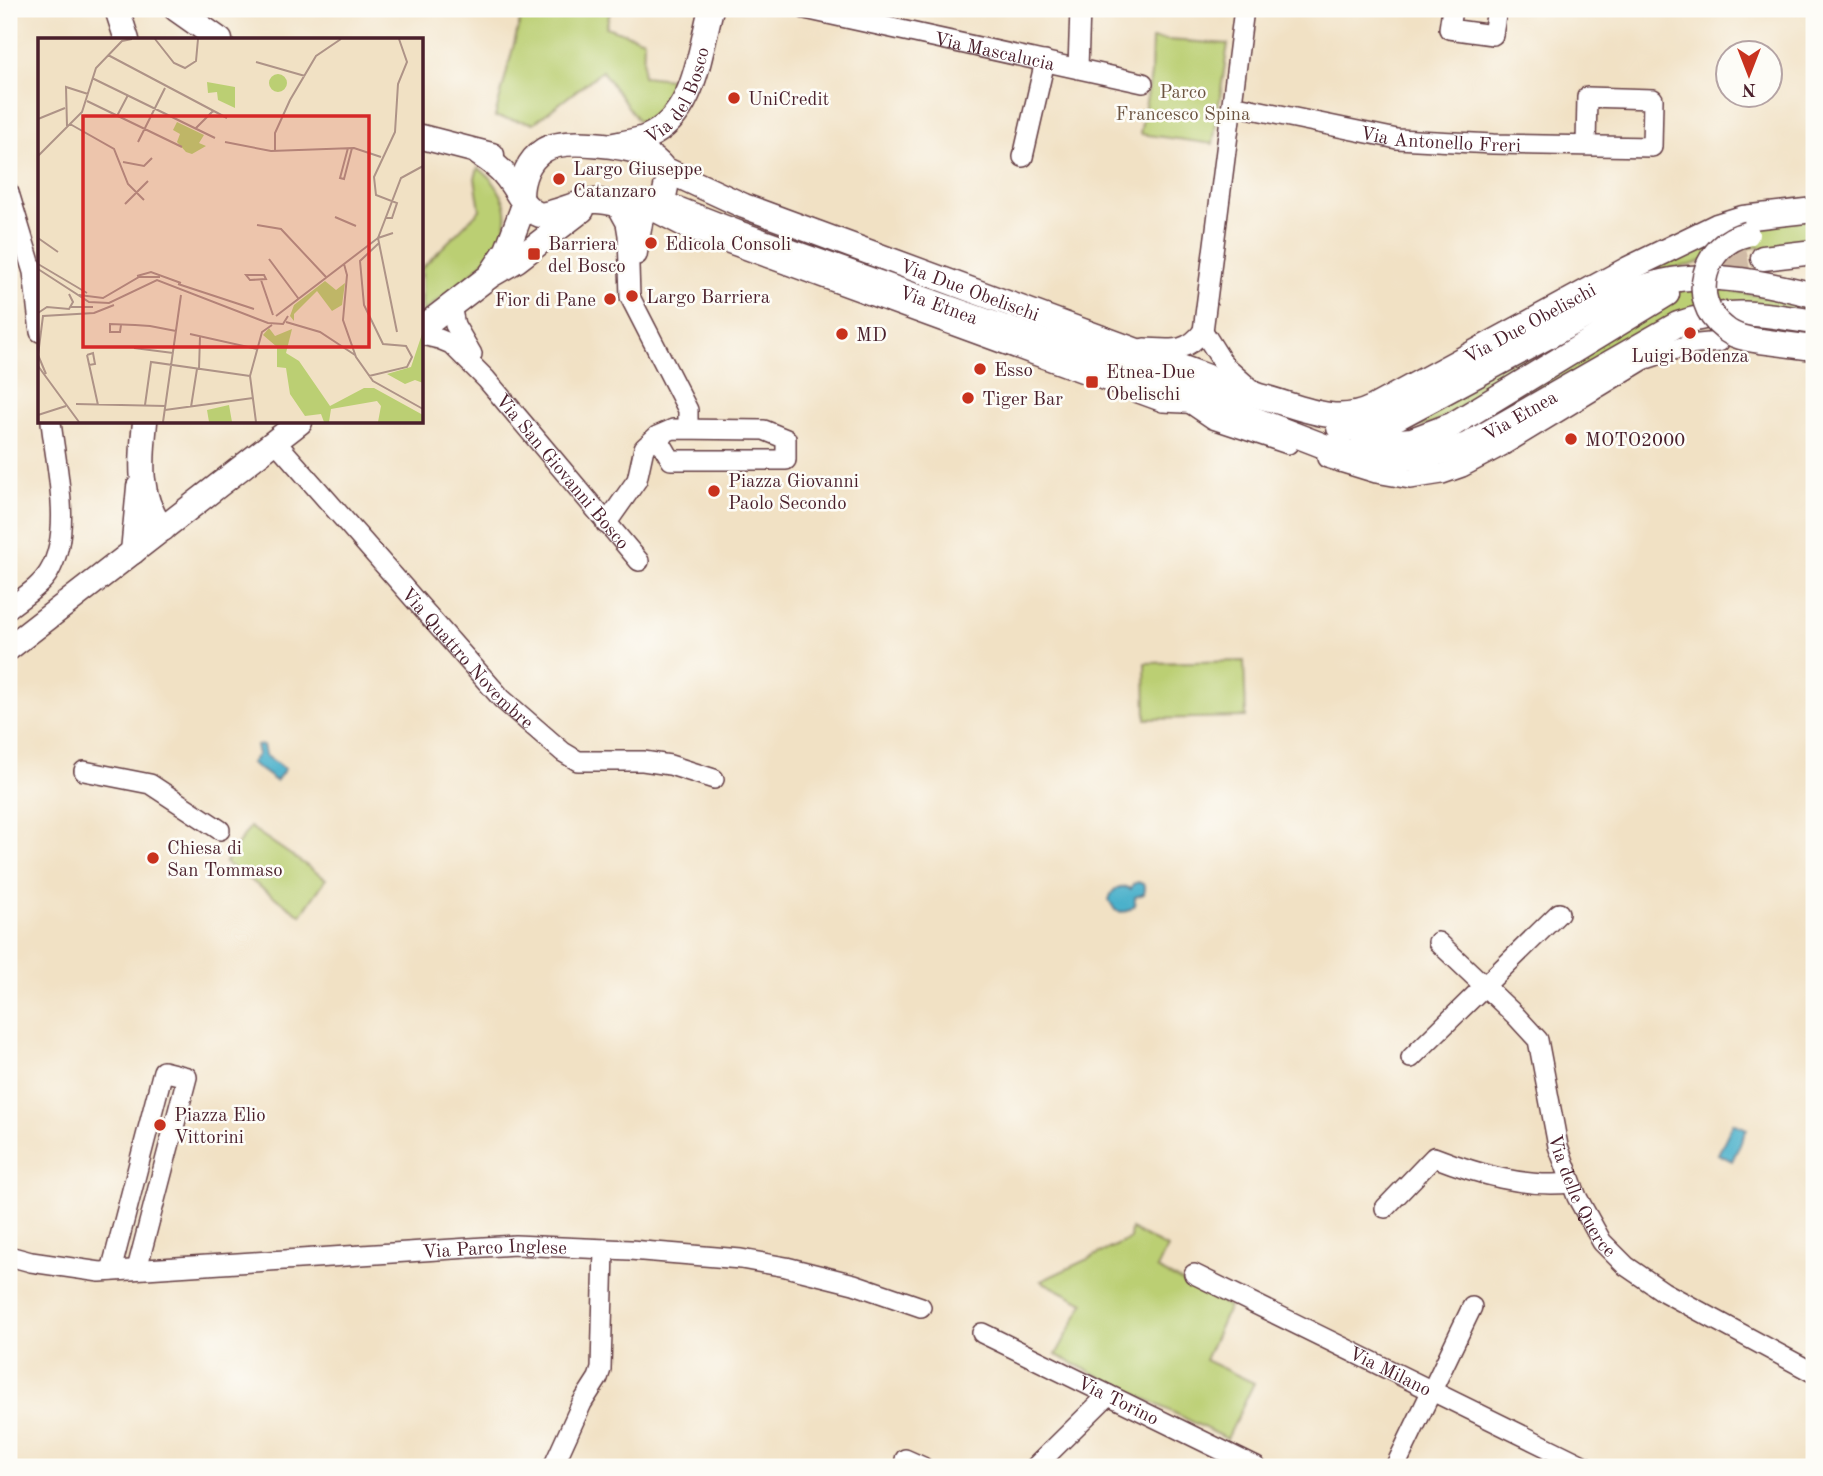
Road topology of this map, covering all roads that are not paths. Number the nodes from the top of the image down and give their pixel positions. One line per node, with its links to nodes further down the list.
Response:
1 (117, 9): 9 (main road)
2 (176, 9): 10 (main road)
3 (711, 9): 17 (main road, Via del Bosco)
4 (805, 9): 11 (street, Via Mascalucia)
5 (1080, 9): 12 (street)
6 (1244, 9): 14 (street)
7 (1452, 9): 8 (street)
8 (1497, 9)
9 (126, 38)
10 (217, 38)
11 (1045, 61): 12 (street, Via Mascalucia); 19 (street)
12 (1078, 68): 13 (street, Via Mascalucia)
13 (1143, 83)
14 (1232, 106): 16 (street, Via Antonello Freri); 38 (street)
15 (424, 138): 18 (main road)
16 (1586, 145): 16 (street, Via Antonello Freri)
17 (607, 146): 20 (main road); 21 (main road, Via Due Obelischi)
18 (478, 153): 20 (main road); 23 (main road)
19 (1023, 157)
20 (534, 160): 23 (main road)
21 (673, 173): 25 (main road); 43 (main road, Via Due Obelischi)
22 (9, 193): 34 (street)
23 (522, 201): 24 (main road); 30 (main road)
24 (604, 202): 25 (main road, Via Etnea); 30 (main road); 39 (street)
25 (651, 206): 39 (street); 42 (main road, Via Etnea)
26 (1814, 210): 48 (main road, Via Due Obelischi)
27 (1814, 226): 44 (main road, bridge)
28 (1814, 252): 29 (main road)
29 (1763, 258)
30 (491, 275): 33 (main road)
31 (1664, 287): 32 (main road, Via Etnea); 48 (main road, Via Due Obelischi); 50 (main road, Via Etnea)
32 (1814, 295)
33 (451, 306): 37 (main road); 46 (street)
34 (38, 315)
35 (1814, 322): 36 (main road, Via Etnea)
36 (1678, 324): 45 (street); 50 (main road, Via Etnea)
37 (424, 326)
38 (1203, 331): 43 (street); 48 (street)
39 (650, 334): 54 (street)
40 (424, 335): 46 (street)
41 (1719, 342): 45 (street)
42 (1027, 345): 47 (main road, Via Etnea); 49 (street)
43 (1128, 348): 48 (main road, Via Due Obelischi)
44 (1814, 348)
45 (1645, 359): 49 (street)
46 (486, 379): 58 (street, Via San Giovanni Bosco)
47 (1158, 382): 49 (street); 50 (main road, Via Etnea)
48 (1259, 396)
49 (1190, 403): 50 (street)
50 (1218, 404)
51 (51, 424): 62 (street)
52 (145, 424): 57 (main road)
53 (297, 424): 56 (main road)
54 (688, 428): 55 (street); 55 (street)
55 (657, 436): 58 (street)
56 (275, 441): 59 (main road); 65 (street, Via Quattro Novembre)
57 (141, 459): 59 (main road); 60 (main road)
58 (606, 523): 61 (street, Via San Giovanni Bosco)
59 (163, 529): 60 (main road)
60 (133, 552): 63 (main road)
61 (639, 561)
62 (9, 608)
63 (9, 648)
64 (84, 771): 66 (street)
65 (714, 779)
66 (220, 830)
67 (1559, 913): 69 (street)
68 (1438, 942): 69 (street, Via delle Querce)
69 (1485, 986): 70 (street); 71 (street, Via delle Querce)
70 (1411, 1058)
71 (1571, 1183): 72 (street); 83 (street, Via delle Querce)
72 (1385, 1208)
73 (9, 1242): 76 (street)
74 (604, 1249): 77 (street, Via Parco Inglese); 80 (street, Via Parco Inglese); 86 (street)
75 (9, 1255): 76 (street, Via Parco Inglese)
76 (65, 1266): 78 (street, Via Parco Inglese)
77 (137, 1269): 78 (street, Via Parco Inglese); 78 (street)
78 (111, 1271)
79 (1194, 1273): 84 (street, Via Milano)
80 (921, 1307)
81 (1472, 1307): 84 (street)
82 (982, 1334): 85 (street, Via Torino)
83 (1814, 1373)
84 (1432, 1391): 89 (street); 90 (street, Via Milano)
85 (1108, 1395): 87 (street); 88 (street, Via Torino)
86 (552, 1467)
87 (1035, 1467)
88 (1256, 1467)
89 (1395, 1467)
90 (1587, 1467)

